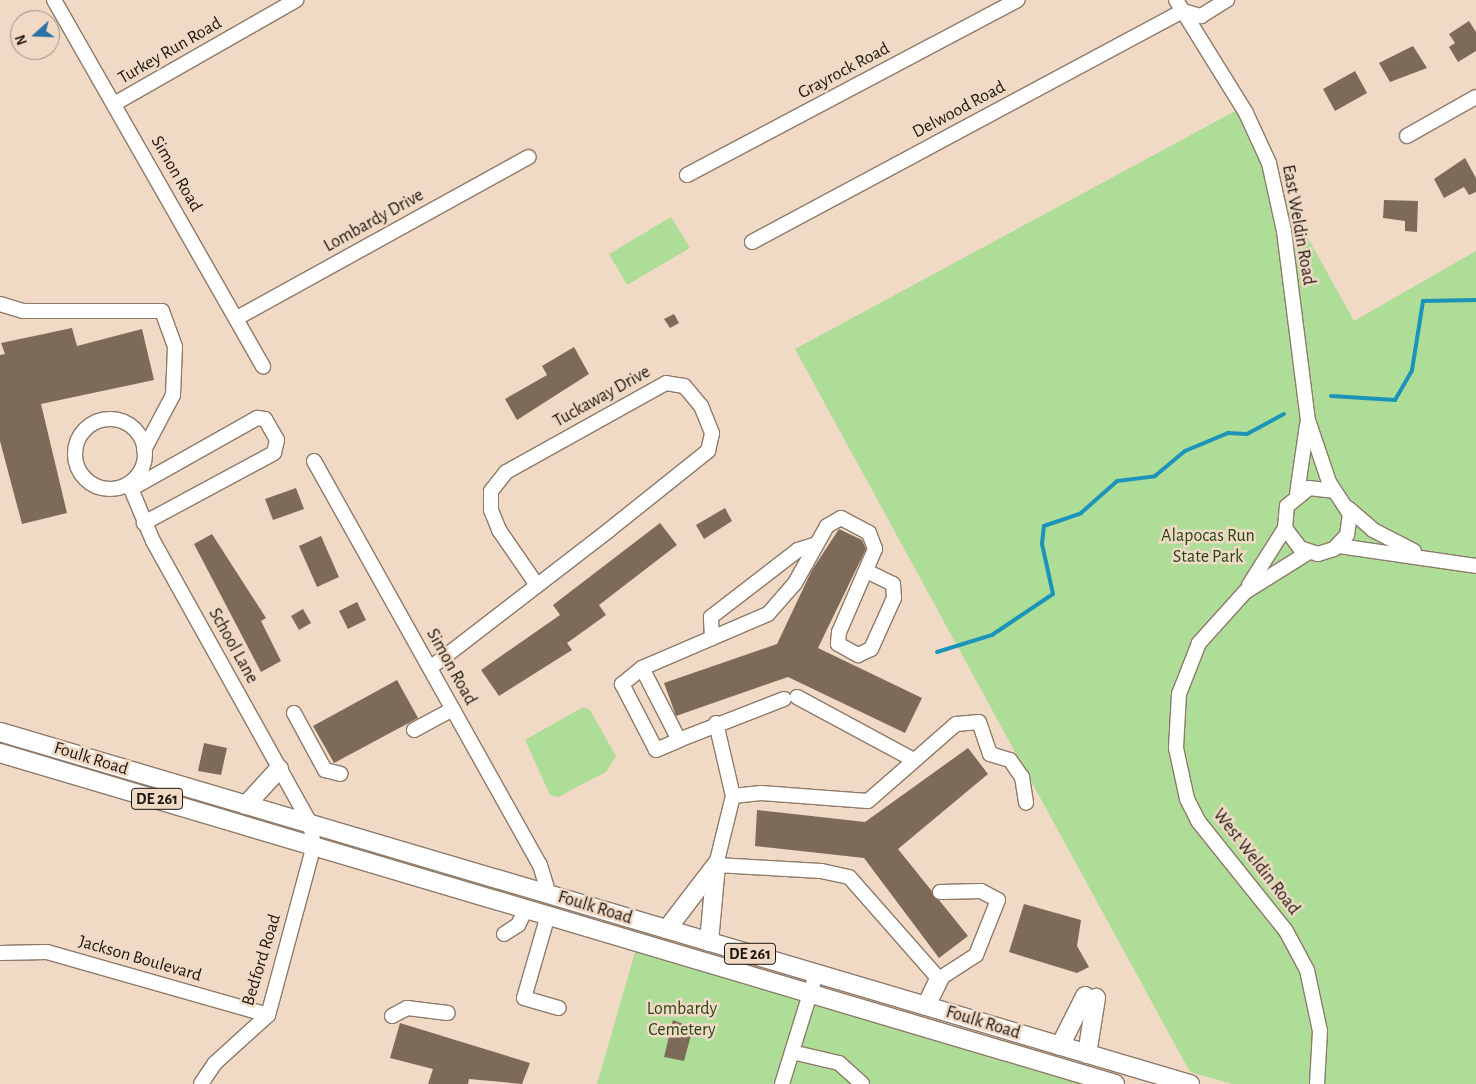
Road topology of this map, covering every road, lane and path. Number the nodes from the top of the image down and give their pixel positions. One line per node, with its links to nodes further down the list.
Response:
1 (54, 0): 8 (street, Simon Road)
2 (296, 0): 8 (street, Turkey Run Road)
3 (1018, 0): 11 (street, Grayrock Road)
4 (1193, 0): 6 (street)
5 (1227, 0): 6 (street)
6 (1180, 5): 12 (street, Delwood Road); 16 (street, East Weldin Road)
7 (1476, 97): 9 (street)
8 (114, 104): 14 (street, Simon Road)
9 (1407, 136)
10 (529, 157): 14 (street, Lombardy Drive)
11 (687, 175)
12 (752, 242)
13 (0, 304): 17 (street)
14 (237, 318): 15 (street, Simon Road)
15 (263, 367)
16 (1308, 420): 20 (street, East Weldin Road); 21 (street, East Weldin Road)
17 (144, 450): 19 (street); 19 (street)
18 (314, 461): 34 (street, Simon Road)
19 (130, 486): 23 (street, School Lane); 23 (street)
20 (1333, 491): 21 (street); 22 (street)
21 (1297, 494): 24 (street)
22 (1348, 508): 26 (street); 28 (street)
23 (144, 523): 44 (street, School Lane)
24 (1285, 528): 27 (street); 32 (street, West Weldin Road)
25 (814, 545): 30 (street); 33 (street); 33 (street)
26 (1339, 546): 27 (street); 28 (street)
27 (1309, 552): 32 (street, West Weldin Road)
28 (1428, 558): 29 (street)
29 (1476, 566)
30 (868, 572): 30 (street)
31 (537, 585): 31 (street, Tuckaway Drive); 34 (street, Tuckaway Drive)
32 (1245, 592): 76 (street, West Weldin Road)
33 (712, 638): 35 (street)
34 (430, 668): 36 (street, Simon Road)
35 (642, 668): 41 (street); 41 (street)
36 (453, 708): 39 (street); 53 (street, Simon Road)
37 (294, 713): 45 (street)
38 (716, 723): 41 (street); 43 (street); 46 (street)
39 (414, 730)
40 (0, 732): 48 (main road, Foulk Road / DE 261)
41 (679, 740)
42 (0, 753): 50 (main road, Foulk Road / DE 261)
43 (914, 760): 46 (street); 47 (street)
44 (279, 770): 48 (main road); 49 (street, School Lane)
45 (341, 774)
46 (733, 796): 51 (street)
47 (1026, 803)
48 (246, 805): 49 (main road, Foulk Road / DE 261)
49 (310, 823): 50 (street, Bedford Road); 53 (main road, Foulk Road / DE 261)
50 (314, 845): 54 (main road, Foulk Road / DE 261); 66 (street, Bedford Road)
51 (716, 865): 56 (main road); 58 (main road); 61 (street)
52 (940, 892): 61 (street)
53 (549, 894): 56 (main road, Foulk Road / DE 261)
54 (526, 909): 55 (main road, Foulk Road / DE 261); 57 (street)
55 (548, 915): 62 (main road, Foulk Road / DE 261); 64 (street)
56 (667, 929): 58 (main road, Foulk Road / DE 261)
57 (504, 934)
58 (709, 942): 60 (main road, Foulk Road / DE 261)
59 (0, 953): 66 (street, Jackson Boulevard)
60 (816, 974): 62 (street); 63 (main road, Foulk Road / DE 261)
61 (939, 979): 63 (main road)
62 (810, 993): 69 (street); 74 (main road, Foulk Road / DE 261)
63 (926, 1006): 68 (main road, Foulk Road / DE 261)
64 (559, 1008)
65 (448, 1012): 67 (street)
66 (268, 1015): 71 (street, Bedford Road)
67 (392, 1016)
68 (1060, 1046): 70 (main road, Foulk Road / DE 261); 70 (main road)
69 (792, 1052): 72 (street); 73 (street)
70 (1087, 1054): 75 (main road, Foulk Road / DE 261)
71 (201, 1084)
72 (782, 1084)
73 (862, 1084)
74 (1115, 1084)
75 (1190, 1084)
76 (1317, 1084)

